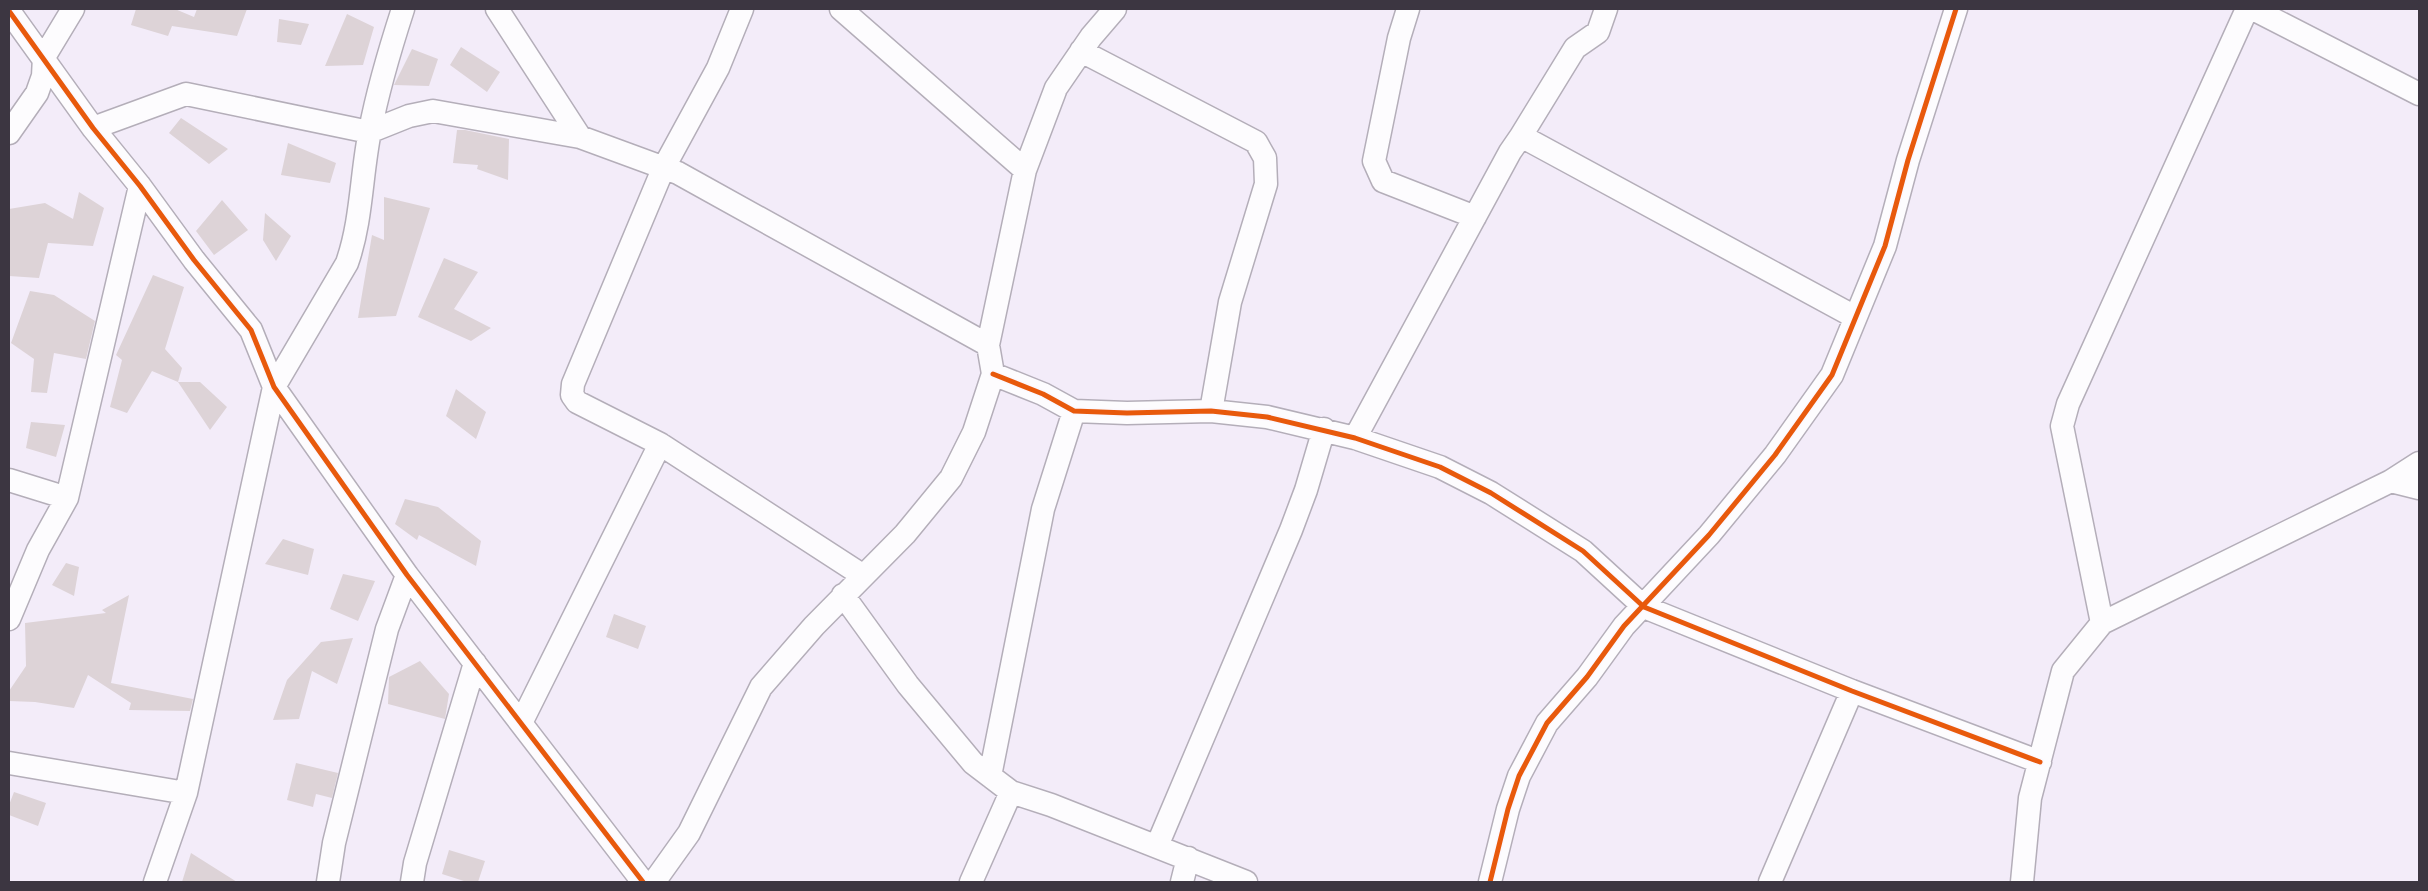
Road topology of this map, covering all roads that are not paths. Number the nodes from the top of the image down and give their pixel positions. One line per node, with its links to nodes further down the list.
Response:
1 (73, 9): 14 (street)
2 (403, 9): 17 (street)
3 (497, 9): 20 (street)
4 (742, 9): 21 (street)
5 (841, 9): 22 (street)
6 (1115, 9): 13 (street)
7 (1408, 9): 24 (street)
8 (1606, 9): 19 (street)
9 (1956, 9): 25 (street)
10 (2247, 9): 44 (street)
11 (2253, 9): 15 (street)
12 (9, 11): 14 (street)
13 (1082, 51): 22 (street); 30 (street)
14 (44, 57): 16 (street); 18 (street)
15 (2419, 94)
16 (93, 128): 17 (street); 23 (street)
17 (369, 132): 20 (street); 28 (street)
18 (9, 133)
19 (1521, 136): 24 (street); 25 (street)
20 (580, 137): 21 (street)
21 (663, 169): 26 (street); 33 (street)
22 (1025, 170): 26 (street)
23 (140, 186): 28 (street); 38 (street)
24 (1475, 217): 32 (street)
25 (1855, 317): 42 (street)
26 (988, 345): 27 (street)
27 (993, 374): 29 (street); 40 (street)
28 (274, 387): 39 (street); 52 (street)
29 (1074, 411): 30 (street); 50 (street)
30 (1211, 411): 31 (street)
31 (1324, 429): 32 (street); 53 (street)
32 (1355, 438): 42 (street)
33 (660, 444): 40 (street); 47 (street)
34 (2419, 463): 36 (street)
35 (9, 480): 38 (street)
36 (2391, 481): 37 (street); 44 (street)
37 (2419, 488)
38 (67, 498): 43 (street)
39 (407, 575): 45 (street); 56 (street)
40 (862, 575): 41 (street)
41 (843, 595): 50 (street); 59 (street)
42 (1644, 607): 46 (street); 63 (street)
43 (9, 619)
44 (2102, 623): 48 (street)
45 (475, 663): 47 (street); 57 (street)
46 (1852, 690): 48 (street); 64 (street)
47 (521, 723): 58 (street)
48 (2040, 762): 65 (street)
49 (9, 763): 52 (street)
50 (990, 776): 51 (street)
51 (1011, 792): 53 (street); 60 (street)
52 (186, 793): 55 (street)
53 (1157, 846): 54 (street)
54 (1188, 858): 61 (street); 62 (street)
55 (155, 882)
56 (328, 882)
57 (412, 882)
58 (643, 882)
59 (654, 882)
60 (971, 882)
61 (1182, 882)
62 (1246, 882)
63 (1490, 882)
64 (1770, 882)
65 (2022, 882)

